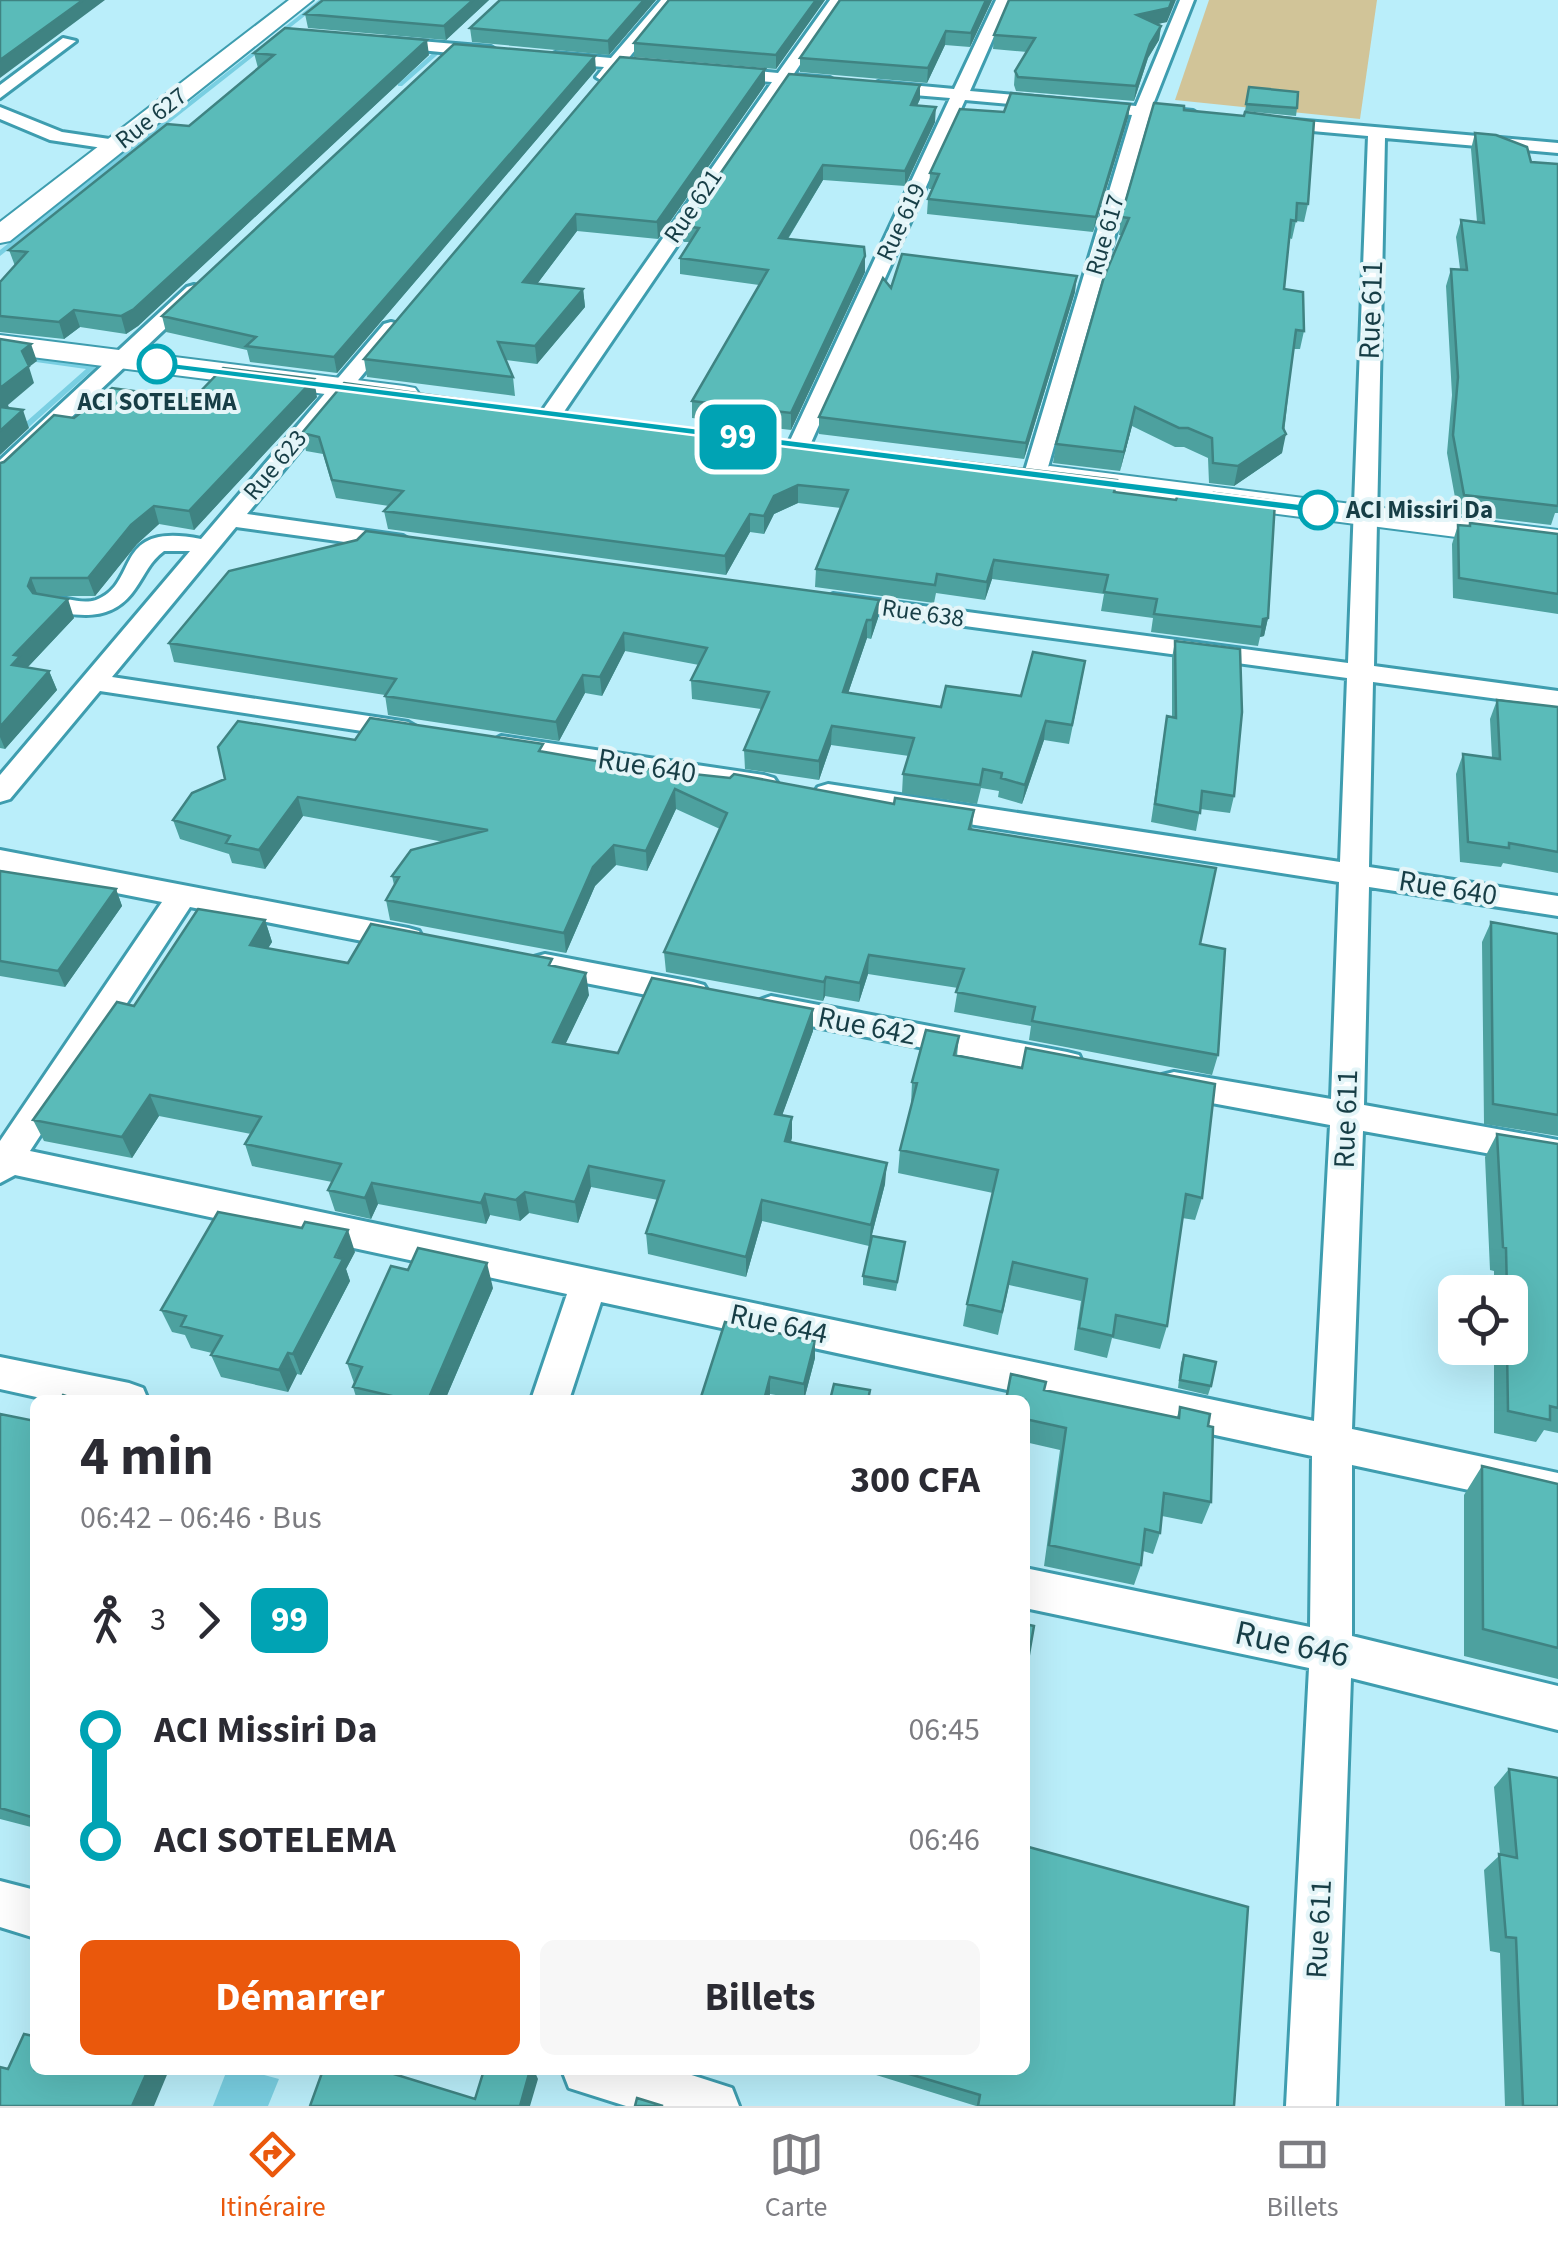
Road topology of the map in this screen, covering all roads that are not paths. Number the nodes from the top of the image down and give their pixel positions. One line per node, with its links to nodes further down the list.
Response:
1 (302, 0): 26 (street, Rue 627)
2 (669, 0): 12 (street)
3 (837, 0): 15 (street, Rue 621)
4 (1003, 0): 20 (street, Rue 619)
5 (1187, 0): 21 (street, Rue 617)
6 (478, 24): 10 (street)
7 (68, 41): 18 (street)
8 (376, 42): 10 (street)
9 (506, 54): 10 (street)
10 (444, 56)
11 (542, 57): 12 (street)
12 (615, 64): 13 (street); 19 (street)
13 (670, 68)
14 (707, 72): 15 (street)
15 (781, 78): 16 (street); 36 (street, Rue 621)
16 (841, 84)
17 (860, 86): 20 (street)
18 (0, 93)
19 (590, 93)
20 (960, 94): 21 (street); 39 (street, Rue 619)
21 (1142, 111): 23 (street); 43 (street, Rue 617)
22 (0, 112): 26 (street)
23 (1220, 118)
24 (1260, 122): 25 (street)
25 (1378, 132): 27 (street); 44 (street, Rue 611)
26 (116, 145): 28 (street, Rue 627)
27 (1558, 148)
28 (0, 235)
29 (206, 278): 32 (street)
30 (403, 314): 33 (street, Rue 623)
31 (0, 344): 32 (street)
32 (120, 360): 33 (street); 42 (street)
33 (341, 387): 34 (street); 45 (street, Rue 623)
34 (436, 399)
35 (513, 409): 36 (street)
36 (551, 414): 37 (street)
37 (589, 418)
38 (760, 440): 39 (street)
39 (799, 445): 40 (street)
40 (838, 450)
41 (995, 470): 43 (street)
42 (0, 472)
43 (1035, 474): 44 (street)
44 (1364, 516): 46 (street); 51 (street, Rue 611)
45 (230, 519): 47 (street); 48 (street, Rue 623)
46 (1558, 540)
47 (428, 546)
48 (207, 547): 50 (street); 52 (street, Rue 623)
49 (804, 597): 51 (street, Rue 638)
50 (50, 602)
51 (1359, 672): 53 (street, Rue 638); 58 (street, Rue 611)
52 (92, 682): 54 (street); 56 (street, Rue 623)
53 (1558, 699)
54 (426, 732)
55 (466, 738): 58 (street, Rue 640)
56 (0, 793)
57 (0, 860): 59 (street)
58 (1352, 872): 60 (street, Rue 640); 65 (street, Rue 611)
59 (181, 896): 61 (street); 67 (street)
60 (1558, 906)
61 (434, 944)
62 (512, 959): 63 (street, Rue 642)
63 (1094, 1069)
64 (1153, 1080): 65 (street)
65 (1347, 1116): 66 (street); 72 (street, Rue 611)
66 (1558, 1153)
67 (2, 1162): 68 (street, Rue 644)
68 (589, 1284): 71 (street); 72 (street, Rue 644)
69 (0, 1373): 70 (street)
70 (105, 1395)
71 (552, 1395)
72 (1332, 1442): 73 (street, Rue 644); 75 (street, Rue 611)
73 (1558, 1490)
74 (1030, 1589): 75 (street, Rue 646)
75 (1331, 1652): 76 (street, Rue 646); 81 (street, Rue 611)
76 (1558, 1708)
77 (0, 1904): 78 (street)
78 (30, 1913)
79 (605, 2075): 80 (street)
80 (714, 2106)
81 (1311, 2106)

